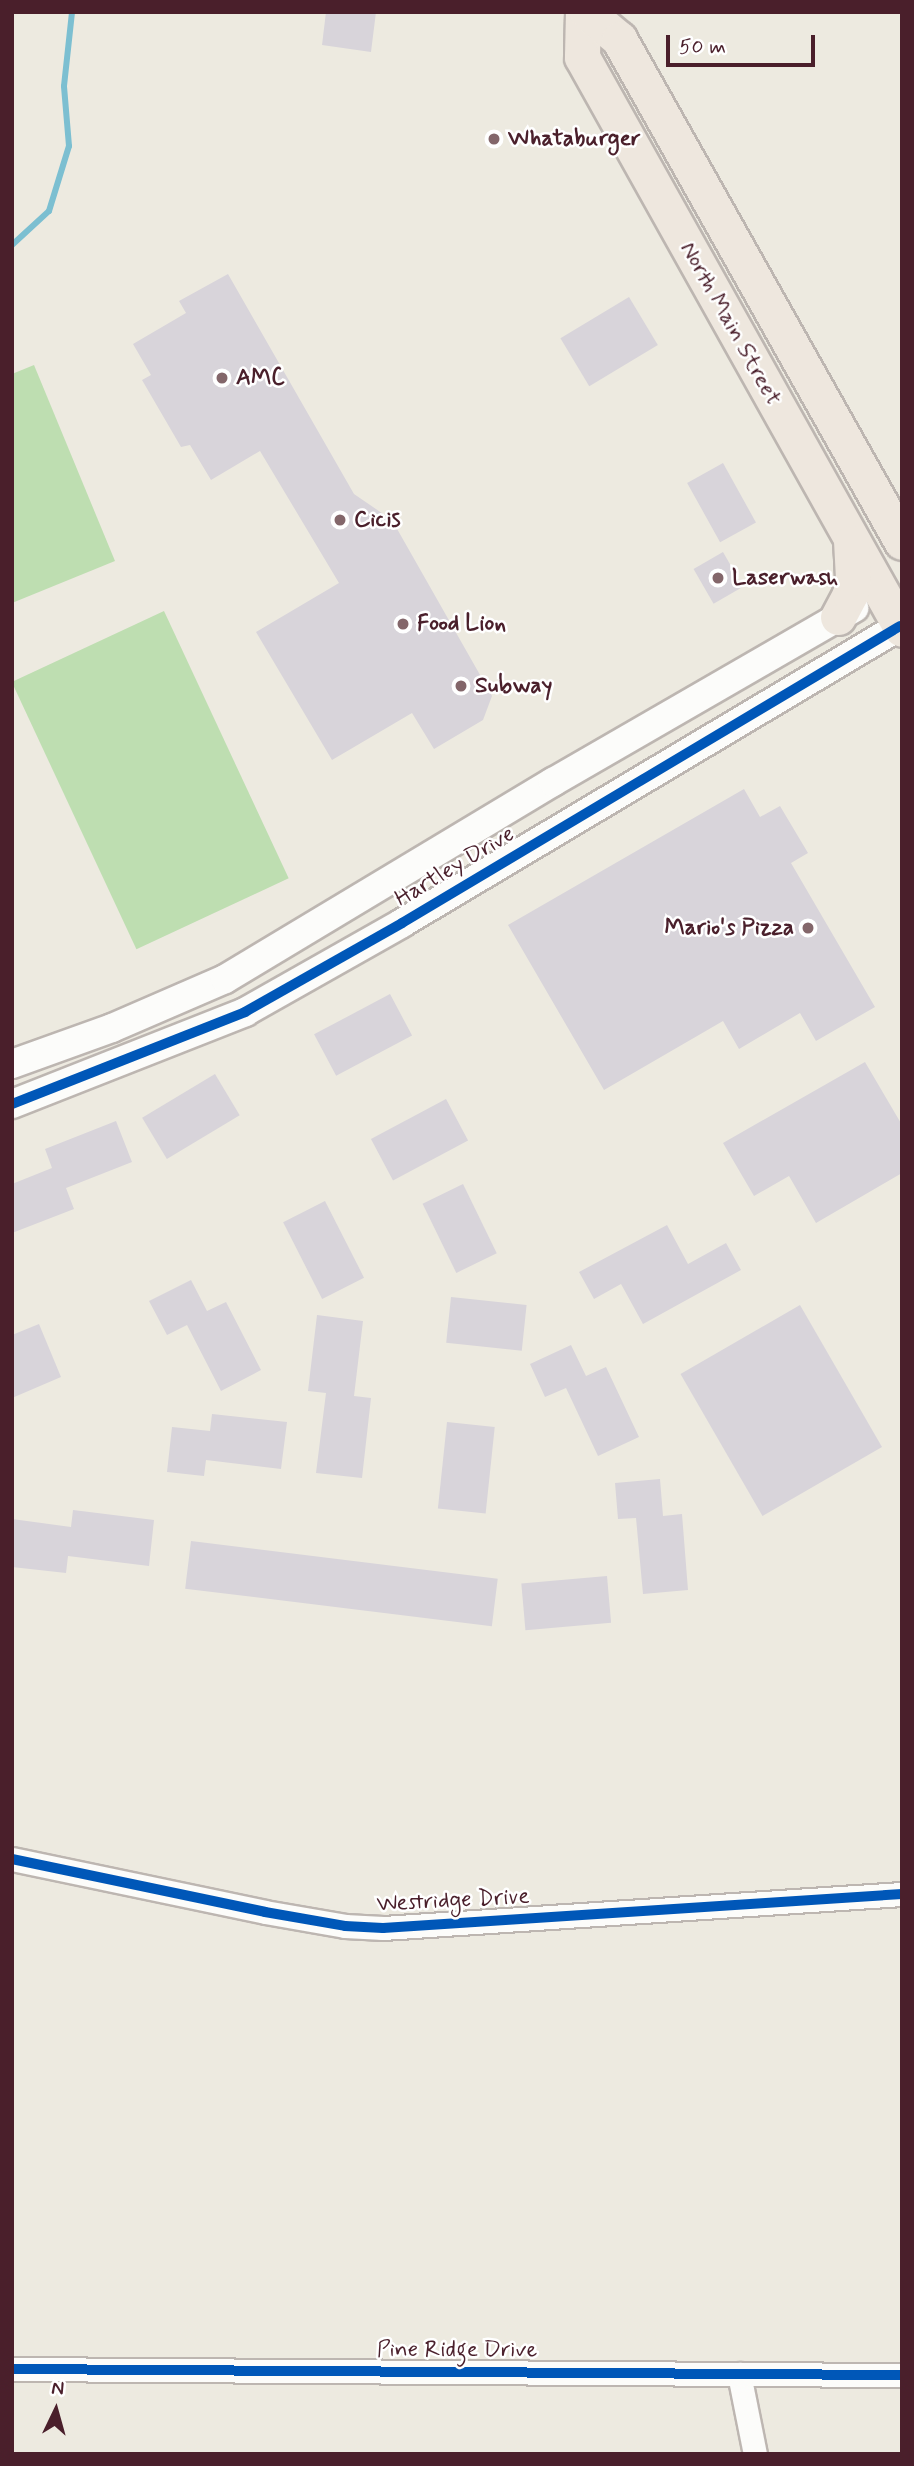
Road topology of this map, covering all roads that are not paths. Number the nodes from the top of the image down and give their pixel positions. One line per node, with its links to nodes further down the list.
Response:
1 (585, 12): 2 (main road, North Main Street); 4 (main road, North Main Street)
2 (863, 472): 3 (main road); 5 (main road, North Main Street)
3 (902, 508)
4 (851, 539): 6 (main road, North Main Street); 7 (main road)
5 (902, 541)
6 (881, 593): 7 (street, Hartley Drive); 8 (main road, North Main Street)
7 (838, 617): 9 (street, Hartley Drive)
8 (901, 628): 10 (street, Hartley Drive)
9 (12, 1064)
10 (12, 1104)
11 (12, 1859): 12 (street, Westridge Drive)
12 (902, 1894)
13 (12, 2369): 14 (street, Pine Ridge Drive)
14 (739, 2374): 15 (street, Pine Ridge Drive); 16 (street)
15 (902, 2375)
16 (755, 2454)

